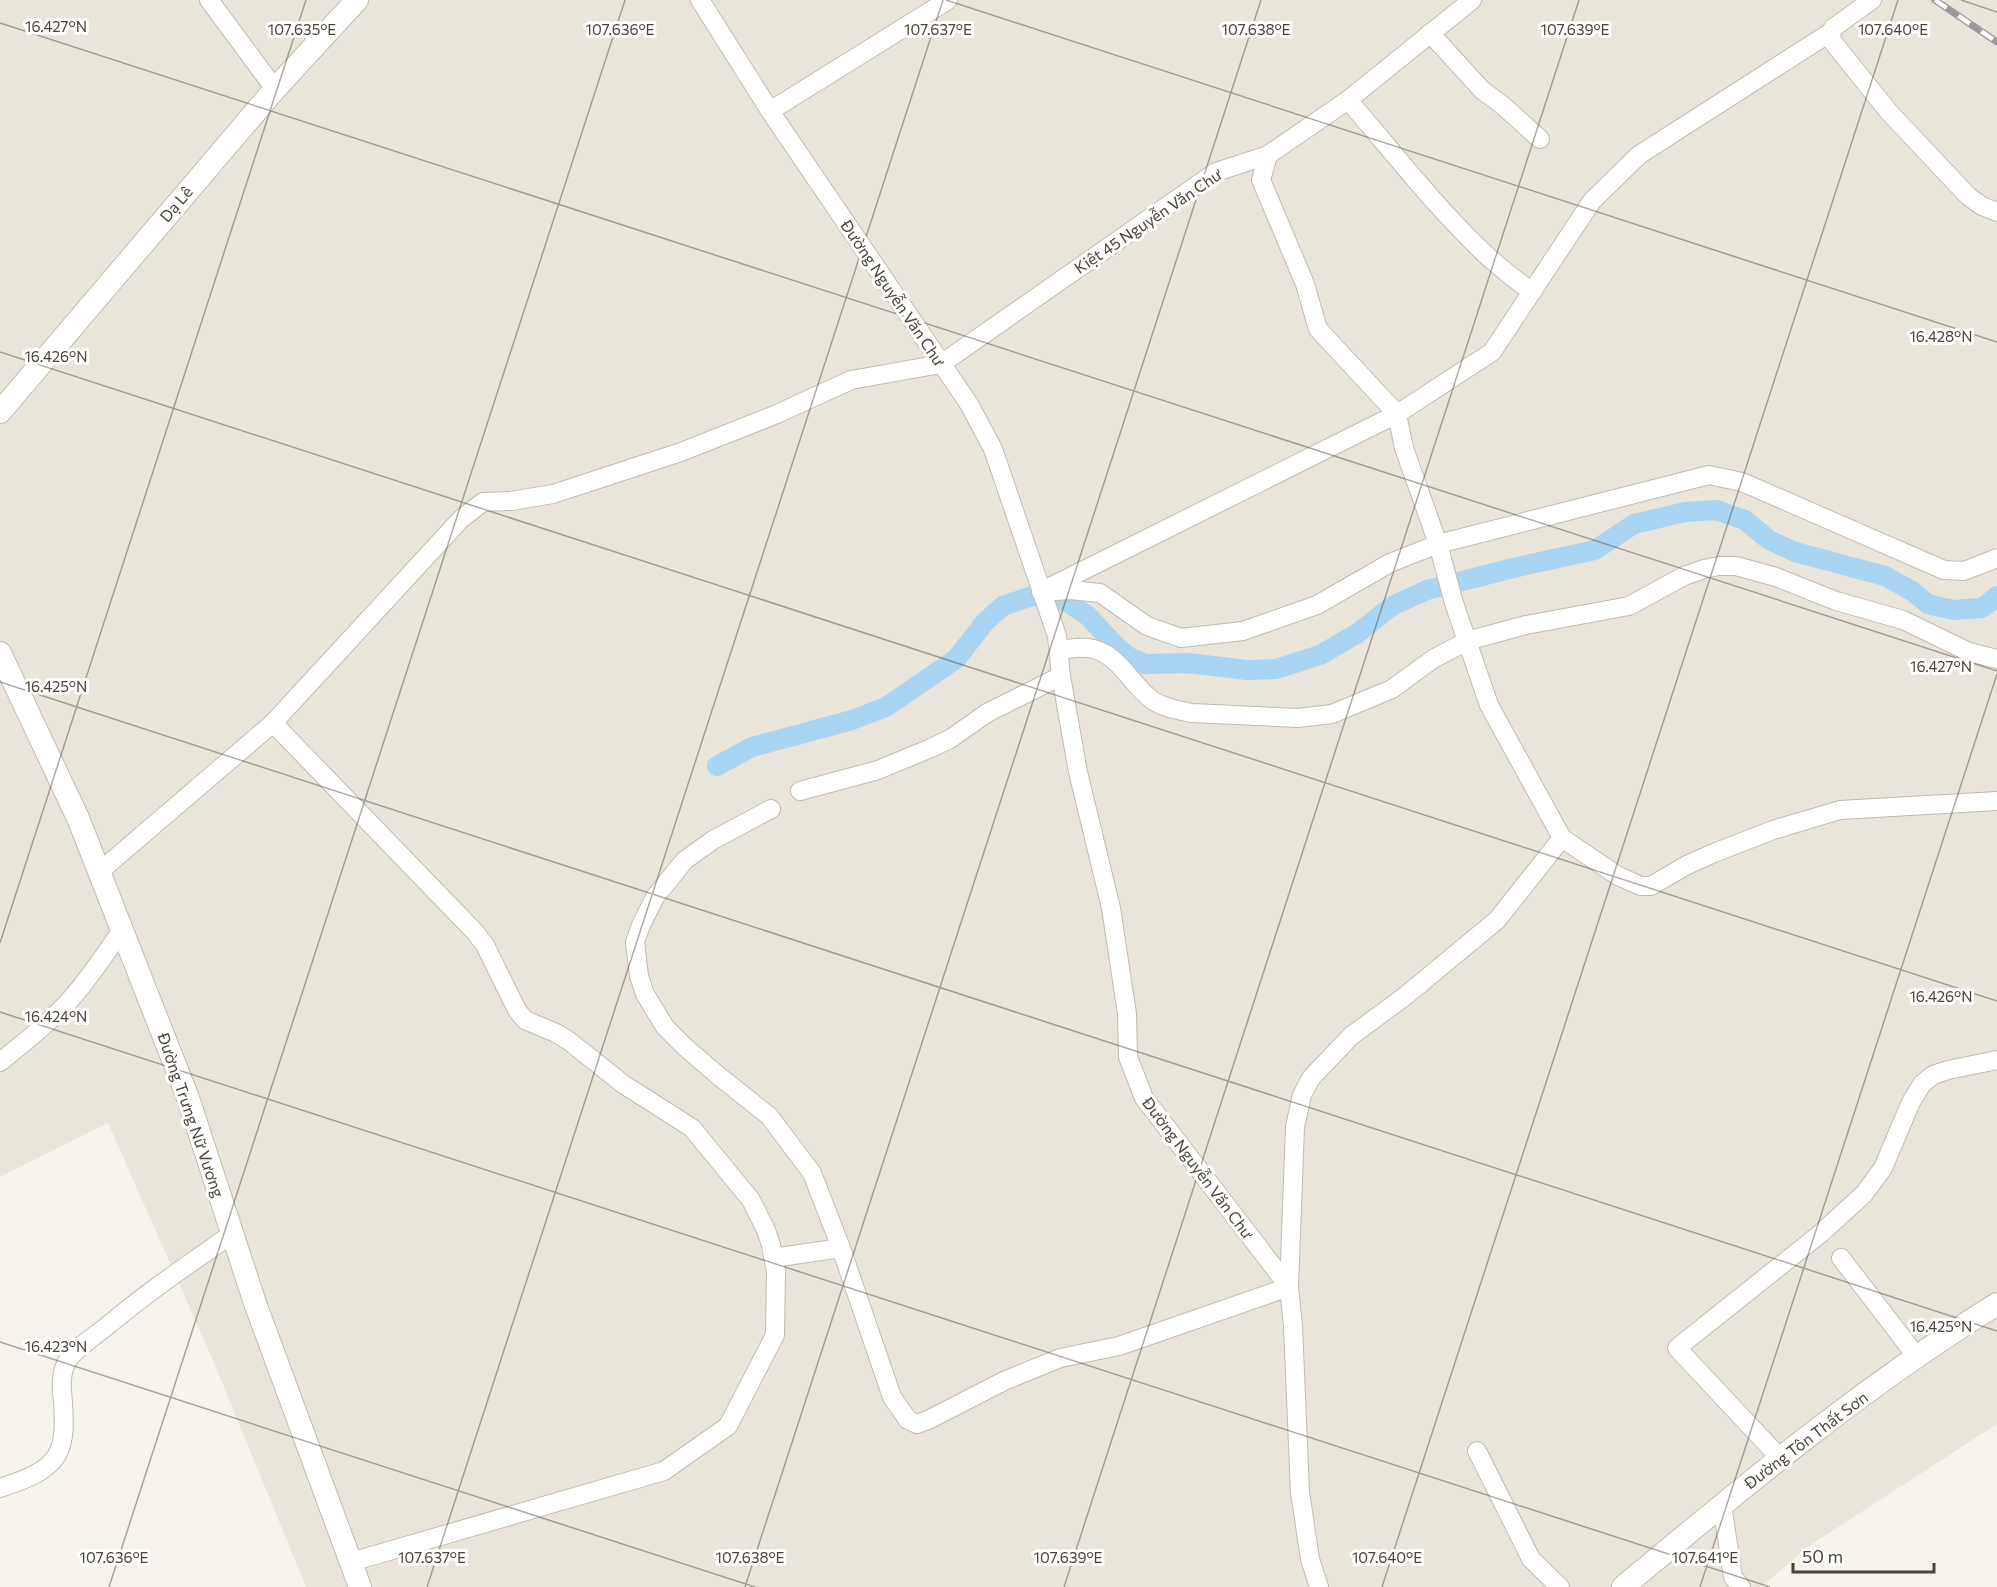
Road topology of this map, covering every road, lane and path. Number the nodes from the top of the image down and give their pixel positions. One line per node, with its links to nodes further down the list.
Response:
1 (209, 0): 9 (street)
2 (357, 0): 9 (street, Dạ Lê)
3 (700, 0): 11 (street, Đường Nguyễn Văn Chư)
4 (948, 0): 11 (street)
5 (1472, 0): 8 (street, Kiệt 45 Nguyễn Văn Chư)
6 (1872, 0): 7 (street)
7 (1831, 32): 14 (street); 15 (street)
8 (1430, 33): 10 (street, Kiệt 45 Nguyễn Văn Chư); 12 (street)
9 (275, 89): 17 (street, Dạ Lê)
10 (1348, 100): 13 (street, Kiệt 45 Nguyễn Văn Chư); 15 (street)
11 (770, 111): 16 (street, Đường Nguyễn Văn Chư)
12 (1540, 139)
13 (1268, 155): 16 (street, Kiệt 45 Nguyễn Văn Chư); 18 (street)
14 (1997, 212)
15 (1532, 292): 18 (street)
16 (941, 364): 21 (street, Đường Nguyễn Văn Chư); 27 (street)
17 (0, 412)
18 (1397, 414): 19 (street); 21 (street)
19 (1438, 546): 20 (street); 21 (street); 22 (street)
20 (1997, 558)
21 (1044, 599): 23 (street, Đường Nguyễn Văn Chư)
22 (1467, 641): 23 (street); 25 (street); 31 (street)
23 (1058, 643): 26 (street, Đường Nguyễn Văn Chư)
24 (0, 653): 32 (street, Đường Trưng Nữ Vương)
25 (1997, 659)
26 (1061, 676): 28 (street); 40 (street, Đường Nguyễn Văn Chư)
27 (273, 723): 32 (street); 38 (street)
28 (801, 791)
29 (1997, 801): 31 (street)
30 (771, 809): 37 (street)
31 (1562, 838): 40 (street)
32 (99, 872): 33 (street, Đường Trưng Nữ Vương)
33 (122, 930): 35 (street); 36 (street, Đường Trưng Nữ Vương)
34 (1997, 1060): 44 (street)
35 (0, 1062)
36 (232, 1234): 45 (street); 47 (street, Đường Trưng Nữ Vương)
37 (833, 1249): 38 (street); 40 (street)
38 (781, 1257): 47 (street)
39 (1840, 1258): 42 (street)
40 (1289, 1287): 49 (street)
41 (1997, 1304): 42 (street, Đường Tôn Thất Sơn)
42 (1917, 1357): 44 (street, Đường Tôn Thất Sơn)
43 (1477, 1451): 50 (street)
44 (1780, 1458): 46 (street, Đường Tôn Thất Sơn)
45 (0, 1488)
46 (1722, 1505): 51 (street, Đường Tôn Thất Sơn); 52 (street)
47 (351, 1562): 48 (street, Đường Trưng Nữ Vương)
48 (360, 1587)
49 (1319, 1587)
50 (1560, 1587)
51 (1623, 1587)
52 (1741, 1587)

